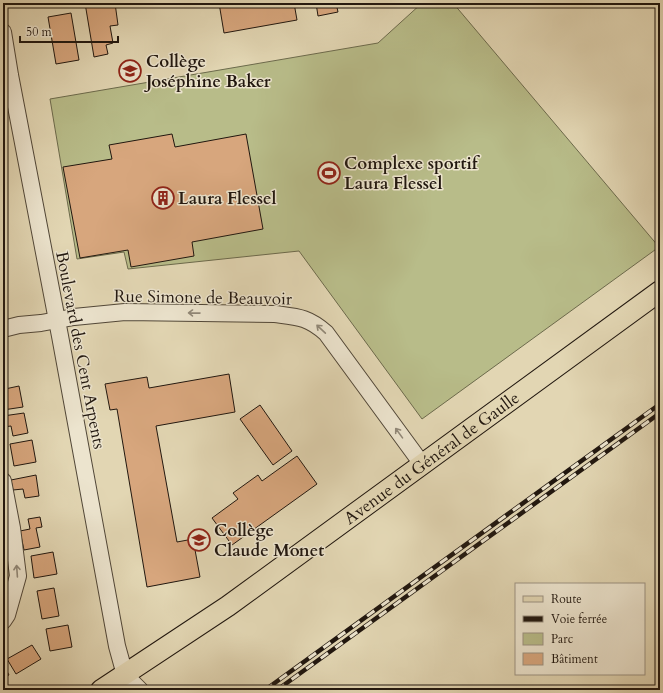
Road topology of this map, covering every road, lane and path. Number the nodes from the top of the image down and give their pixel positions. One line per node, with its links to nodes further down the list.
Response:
1 (3, 32): 3 (street, Boulevard des Cent Arpents)
2 (660, 291): 7 (main road, Avenue du Général de Gaulle)
3 (57, 320): 5 (street, Rue Simone de Beauvoir); 7 (street, Rue Simone de Beauvoir, one-way to 3); 11 (street, Boulevard des Cent Arpents)
4 (3, 321): 5 (street)
5 (19, 324): 6 (street)
6 (3, 329)
7 (422, 464): 11 (main road, Avenue du Général de Gaulle)
8 (3, 481): 9 (street)
9 (8, 530): 10 (street, one-way to 9)
10 (3, 621)
11 (123, 682): 12 (main road, Avenue du Général de Gaulle); 13 (street, Boulevard des Cent Arpents)
12 (101, 690)
13 (140, 690)

